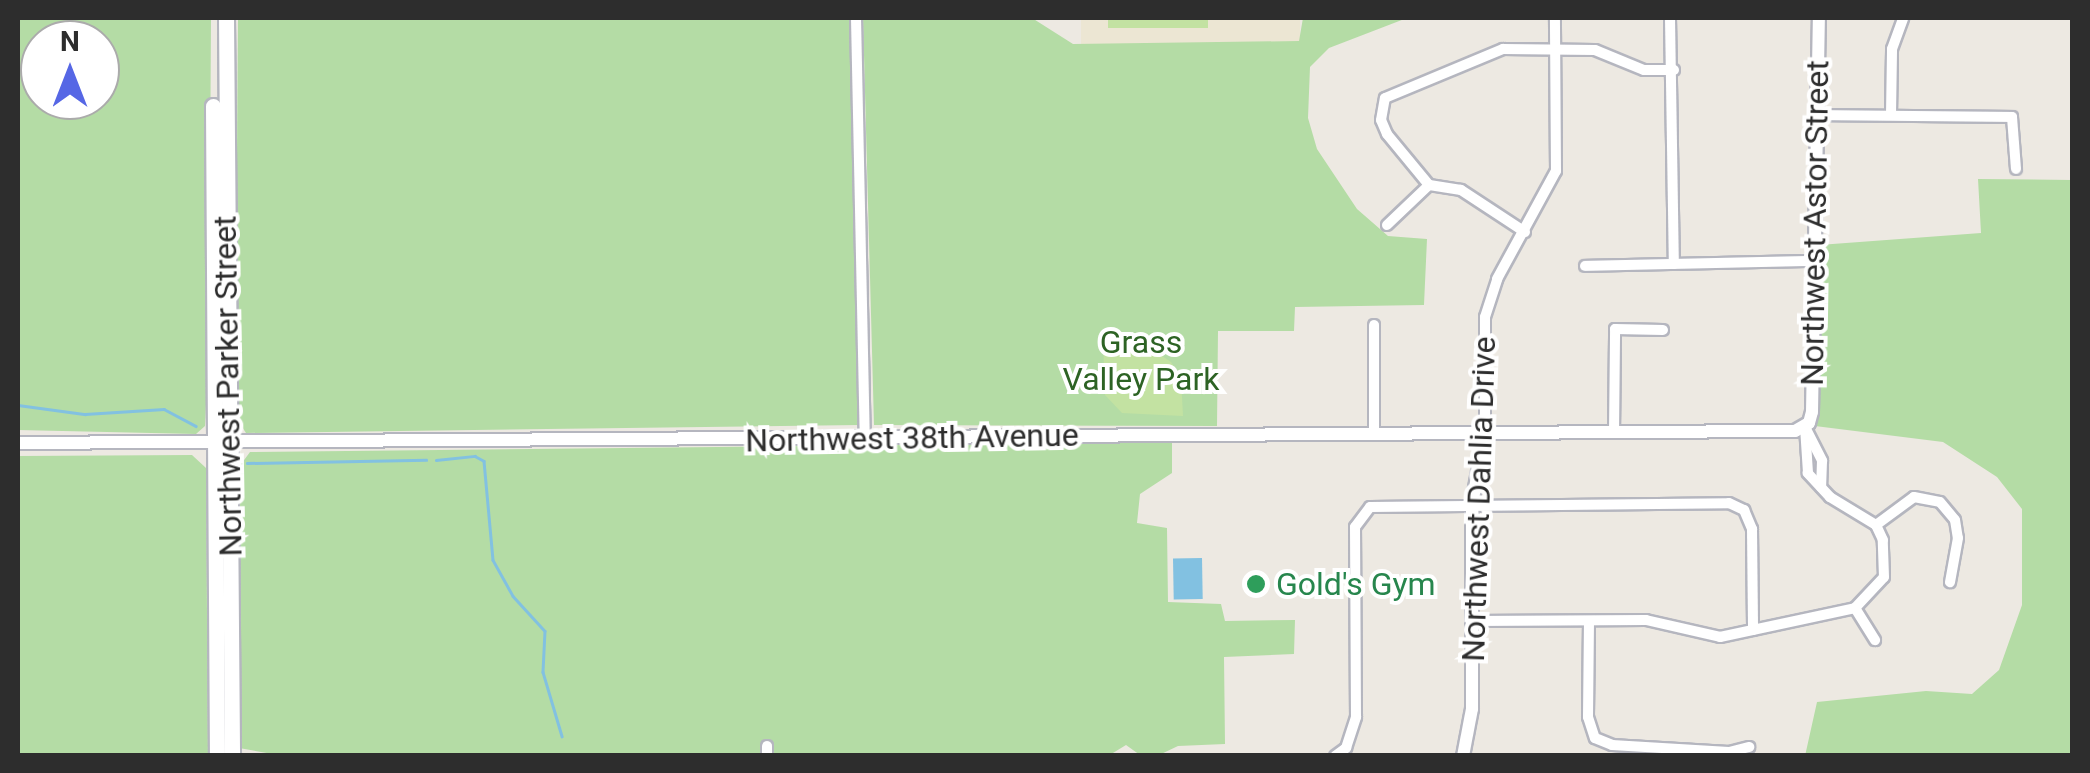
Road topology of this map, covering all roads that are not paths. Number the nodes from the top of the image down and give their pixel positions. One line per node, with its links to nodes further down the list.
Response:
1 (216, 18): 27 (main road, Northwest Parker Street)
2 (226, 18): 27 (main road, Northwest Parker Street)
3 (856, 18): 25 (street)
4 (1556, 18): 8 (street, Northwest Dahlia Drive)
5 (1670, 18): 9 (street)
6 (1818, 18): 10 (street, Northwest Astor Street)
7 (1903, 18): 11 (street)
8 (1557, 50): 9 (street); 13 (street); 15 (street, Northwest Dahlia Drive)
9 (1674, 70): 17 (street)
10 (1815, 115): 11 (street); 16 (street, Northwest Astor Street)
11 (1891, 115): 12 (street)
12 (2016, 170)
13 (1430, 186): 14 (street); 15 (street)
14 (1387, 225)
15 (1525, 232): 24 (street, Northwest Dahlia Drive)
16 (1813, 261): 17 (street); 21 (street, Northwest Astor Street)
17 (1674, 264): 18 (street)
18 (1585, 266)
19 (1374, 326): 23 (street)
20 (1662, 330): 22 (street)
21 (1805, 427): 22 (street, Northwest 38th Avenue); 28 (street, Northwest Astor Street); 28 (street, Northwest Astor Street)
22 (1614, 433): 24 (street, Northwest 38th Avenue)
23 (1374, 434): 24 (street, Northwest 38th Avenue); 25 (street, Northwest 38th Avenue)
24 (1484, 434): 29 (street, Northwest Dahlia Drive)
25 (865, 438): 27 (street, Northwest 38th Avenue)
26 (18, 443): 27 (street, Northwest 38th Avenue)
27 (221, 443): 38 (main road, Northwest Parker Street); 39 (main road, Northwest Parker Street)
28 (1821, 486): 30 (street)
29 (1472, 504): 33 (street, Northwest Dahlia Drive); 35 (street); 40 (street)
30 (1876, 525): 31 (street); 32 (street)
31 (1950, 582)
32 (1854, 608): 35 (street); 36 (street)
33 (1474, 621): 34 (street); 41 (street, Northwest Dahlia Drive)
34 (1589, 621): 35 (street); 37 (street)
35 (1753, 630)
36 (1875, 640)
37 (1749, 747)
38 (217, 756)
39 (232, 756)
40 (1335, 756)
41 (1463, 756)

